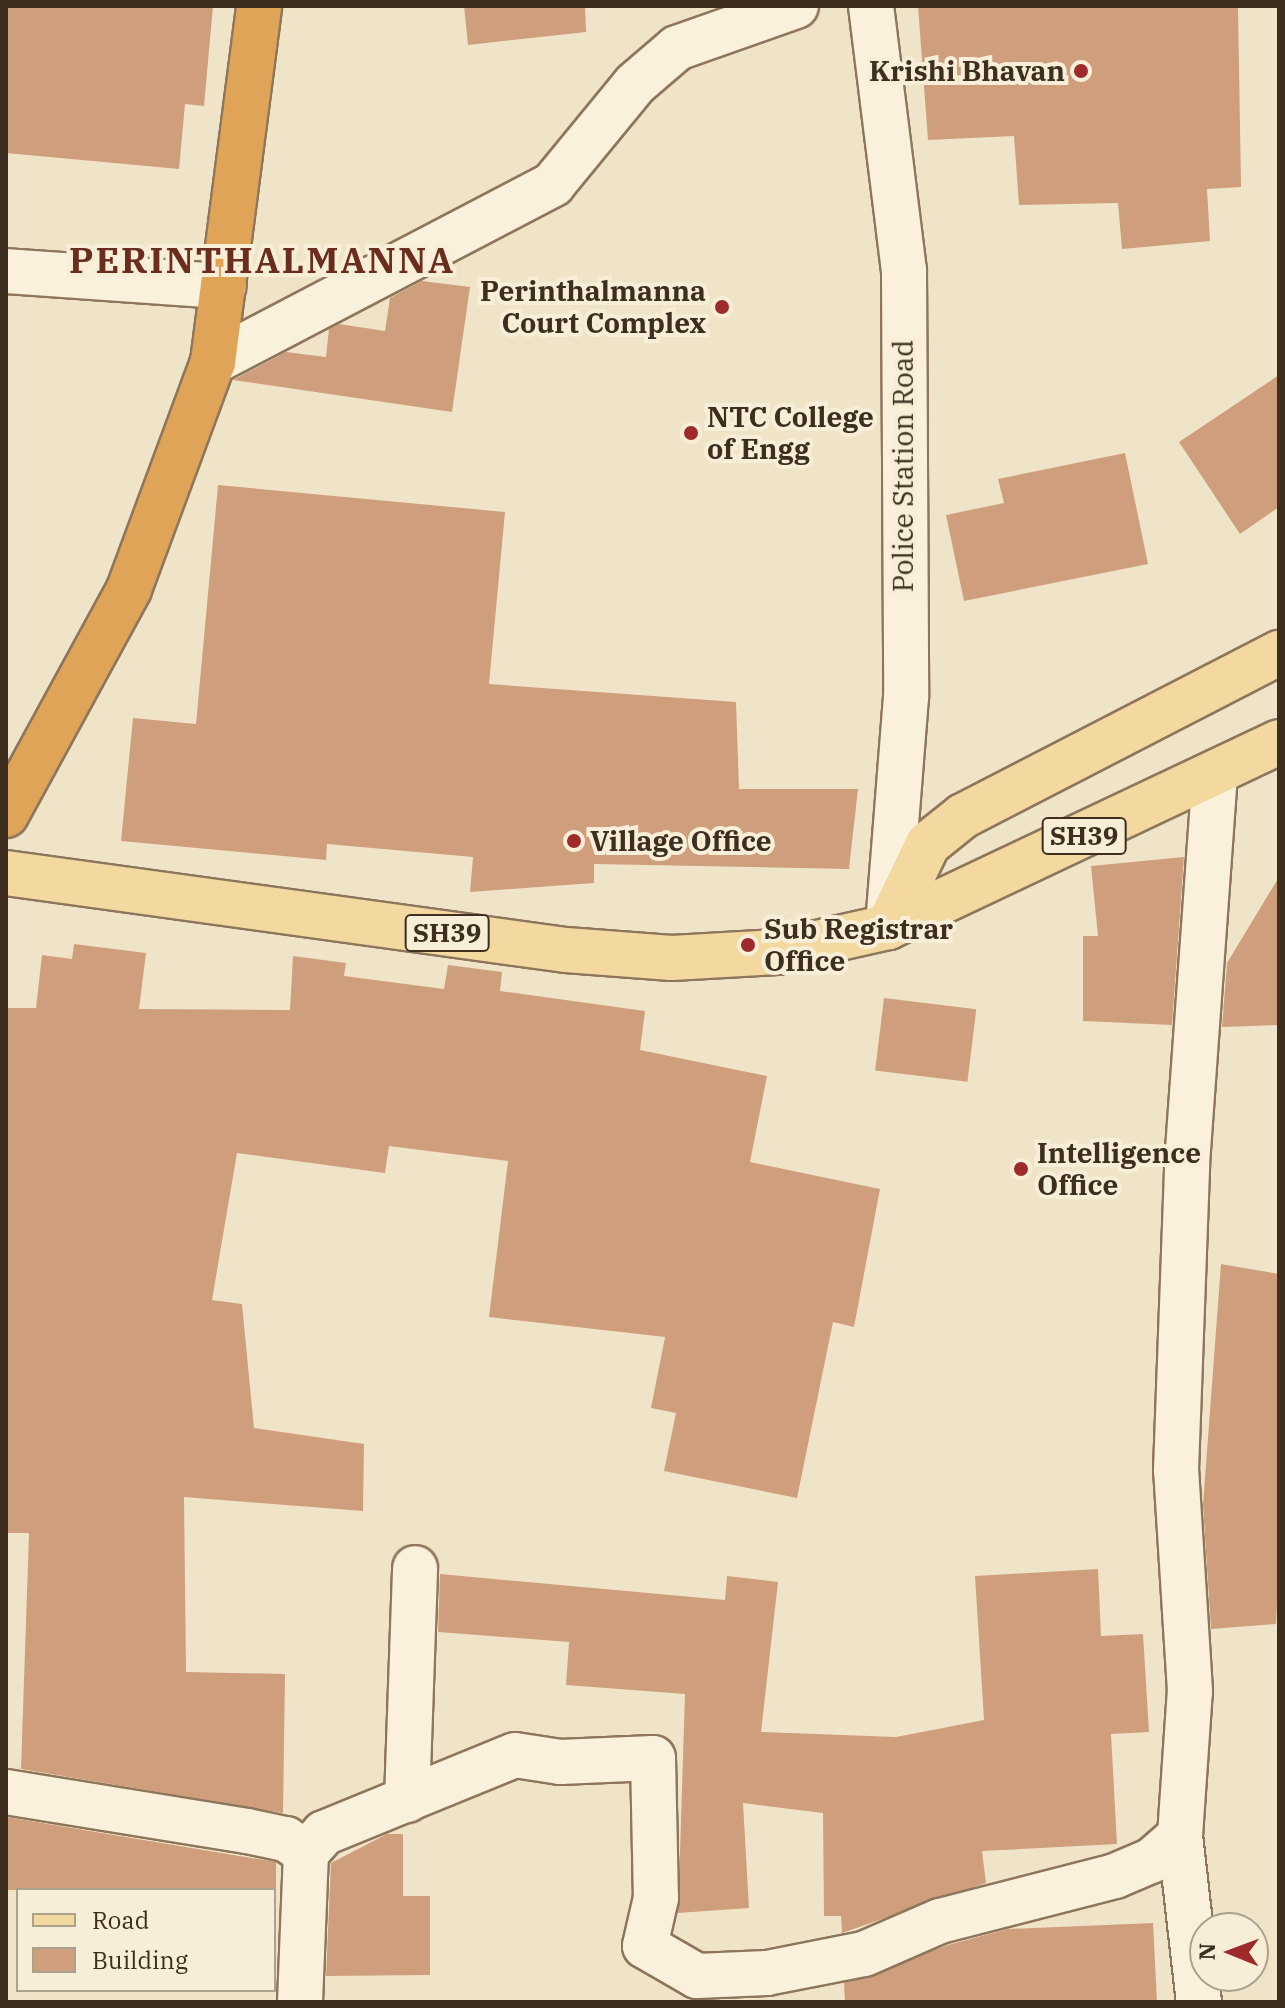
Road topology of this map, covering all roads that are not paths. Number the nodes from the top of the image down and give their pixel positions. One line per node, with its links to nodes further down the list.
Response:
1 (259, 6): 5 (highway)
2 (796, 6): 6 (street)
3 (871, 6): 12 (street, Police Station Road)
4 (6, 271): 5 (street)
5 (223, 286): 6 (highway)
6 (213, 362): 10 (highway)
7 (1279, 653): 12 (main road, SH39)
8 (1279, 742): 9 (main road, SH39)
9 (1215, 775): 12 (main road, SH39); 16 (street)
10 (6, 815)
11 (6, 873): 12 (main road, SH39)
12 (888, 927)
13 (415, 1568): 15 (street)
14 (6, 1792): 17 (street)
15 (407, 1800): 16 (street); 17 (street)
16 (1180, 1836): 19 (street)
17 (306, 1853): 18 (street)
18 (300, 2002)
19 (1199, 2002)

